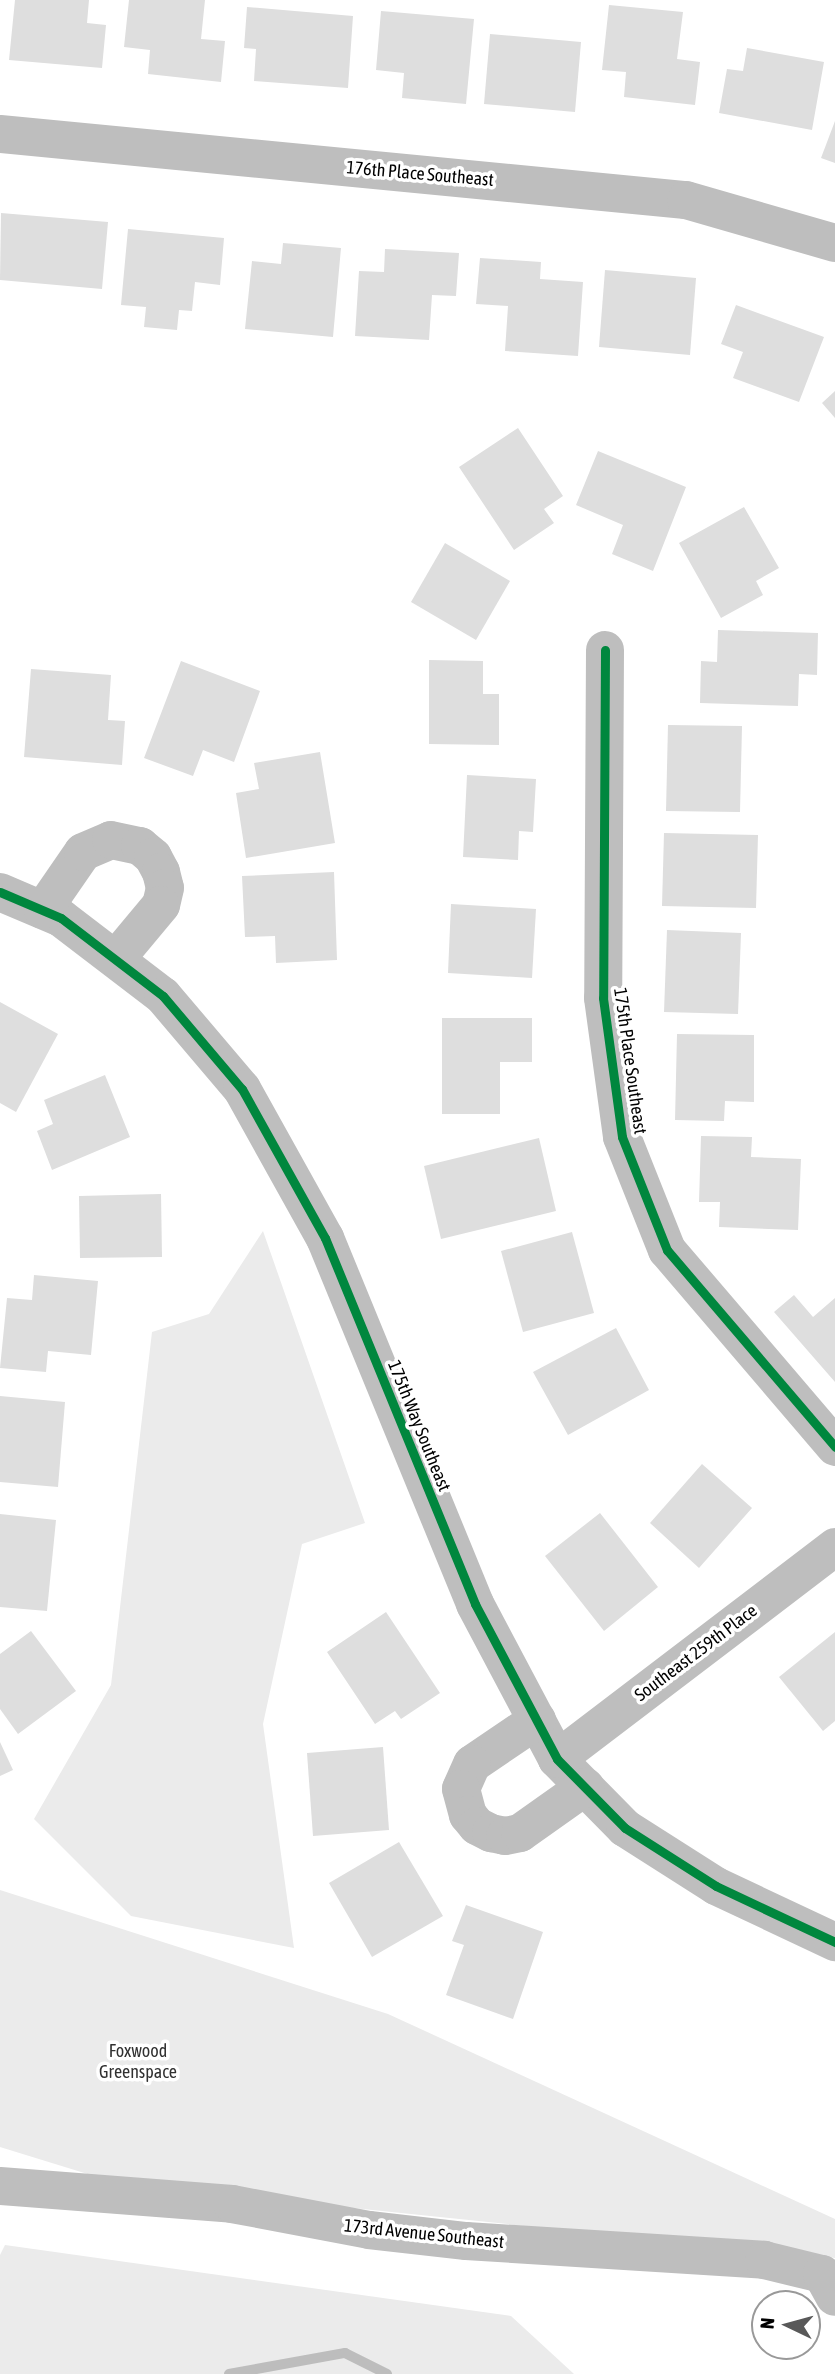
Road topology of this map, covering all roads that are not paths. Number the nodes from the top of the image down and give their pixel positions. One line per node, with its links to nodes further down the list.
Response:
1 (0, 134): 2 (street, 176th Place Southeast)
2 (835, 243)
3 (606, 650): 7 (street, 175th Place Southeast)
4 (0, 892): 5 (street, 175th Way Southeast)
5 (43, 910): 6 (street, 175th Way Southeast); 6 (street)
6 (116, 959): 9 (street, 175th Way Southeast)
7 (835, 1447)
8 (835, 1547): 10 (street, Southeast 259th Place)
9 (537, 1720): 10 (street, 175th Way Southeast); 11 (street)
10 (557, 1759): 11 (street, 175th Way Southeast)
11 (585, 1787): 12 (street, 175th Way Southeast)
12 (835, 1942)
13 (0, 2186): 14 (street, 173rd Avenue Southeast)
14 (835, 2297)

